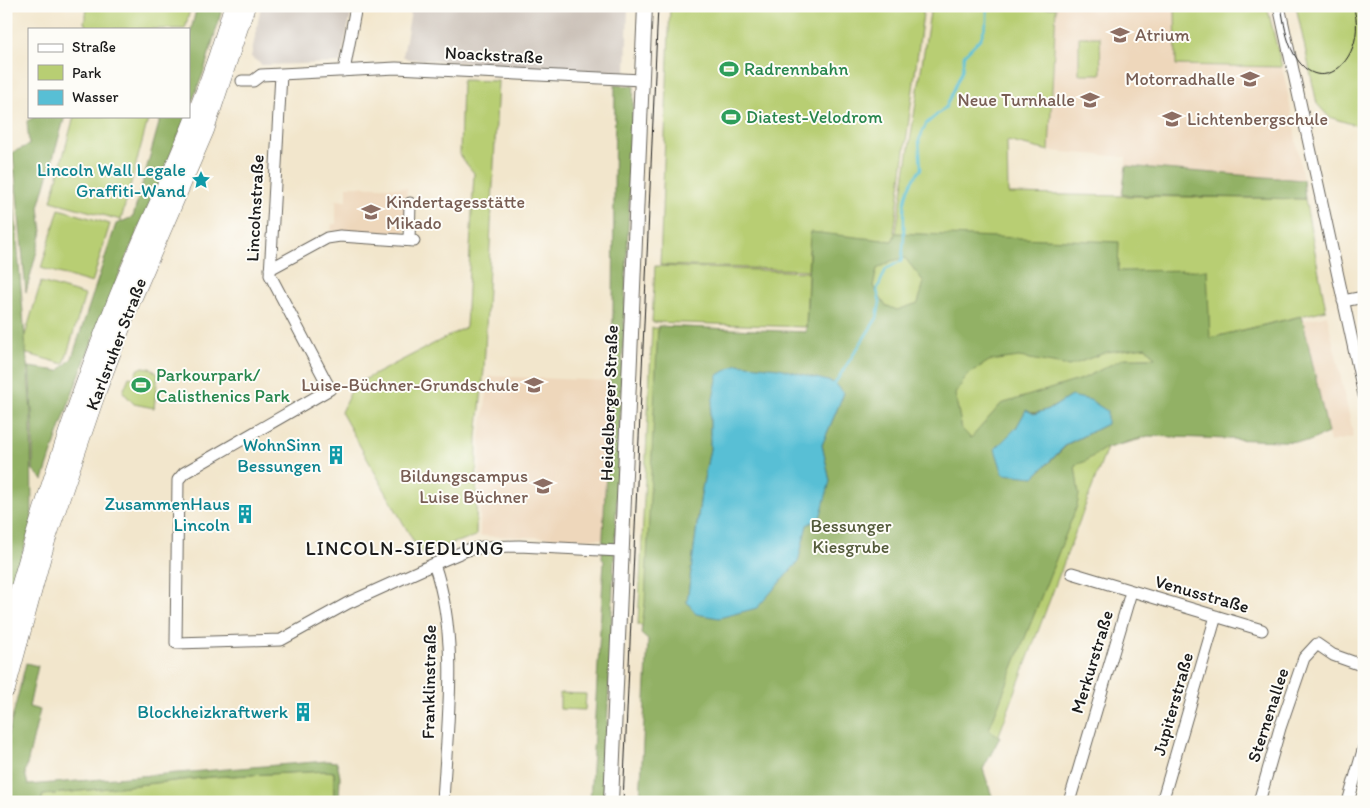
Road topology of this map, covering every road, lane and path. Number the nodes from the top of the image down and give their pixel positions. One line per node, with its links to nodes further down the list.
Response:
1 (233, 6): 21 (main road, Karlsruher Straße)
2 (246, 6): 23 (main road, Karlsruher Straße)
3 (356, 6): 6 (street)
4 (645, 6): 8 (street, Heidelberger Straße)
5 (1279, 6): 13 (street)
6 (344, 71): 7 (street, Noackstraße); 8 (street, Noackstraße)
7 (281, 74): 9 (street, Noackstraße); 11 (street, Lincolnstraße)
8 (642, 80): 15 (street, Heidelberger Straße)
9 (242, 81)
10 (410, 202): 11 (street)
11 (270, 269): 16 (street, Lincolnstraße)
12 (1364, 297): 13 (street)
13 (1343, 301): 14 (street)
14 (1364, 395)
15 (620, 551): 16 (street); 26 (street, Heidelberger Straße)
16 (434, 564): 25 (street, Franklinstraße)
17 (1072, 573): 18 (street, Merkurstraße)
18 (1132, 592): 19 (street, Venusstraße); 27 (street, Merkurstraße)
19 (1216, 616): 20 (street, Venusstraße); 28 (street, Jupiterstraße)
20 (1262, 630)
21 (6, 637)
22 (1364, 666): 29 (street, Sternenallee)
23 (6, 689)
24 (1364, 747): 30 (street)
25 (443, 802)
26 (611, 802)
27 (1069, 802)
28 (1162, 802)
29 (1259, 802)
30 (1348, 802)

